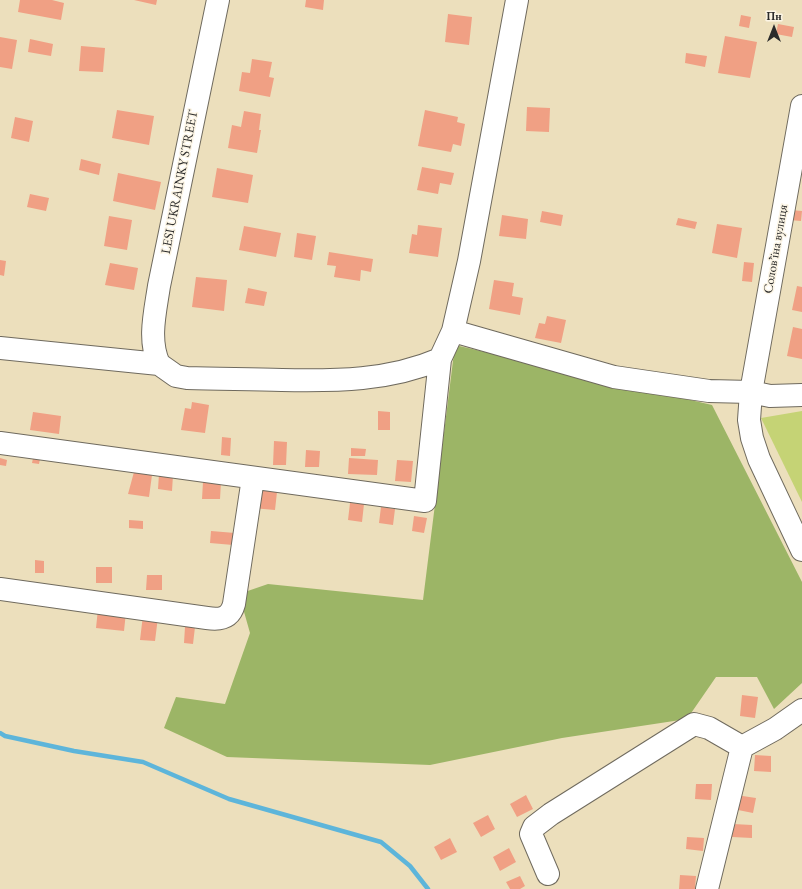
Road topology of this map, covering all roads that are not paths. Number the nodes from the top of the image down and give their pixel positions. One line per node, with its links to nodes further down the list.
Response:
1 (218, 0): 7 (street, LESI UKRAINKY STREET)
2 (517, 0): 4 (street)
3 (802, 106): 8 (street, Соловʼїна вулиця)
4 (453, 331): 6 (street); 8 (street)
5 (0, 348): 7 (street)
6 (440, 359): 7 (street); 11 (street)
7 (160, 364)
8 (751, 392): 9 (street); 12 (street, Соловʼїна вулиця)
9 (802, 395)
10 (0, 443): 11 (street)
11 (253, 478): 13 (street)
12 (802, 550)
13 (0, 589)
14 (802, 710): 15 (street)
15 (742, 747): 16 (street); 17 (street)
16 (548, 874)
17 (707, 889)

